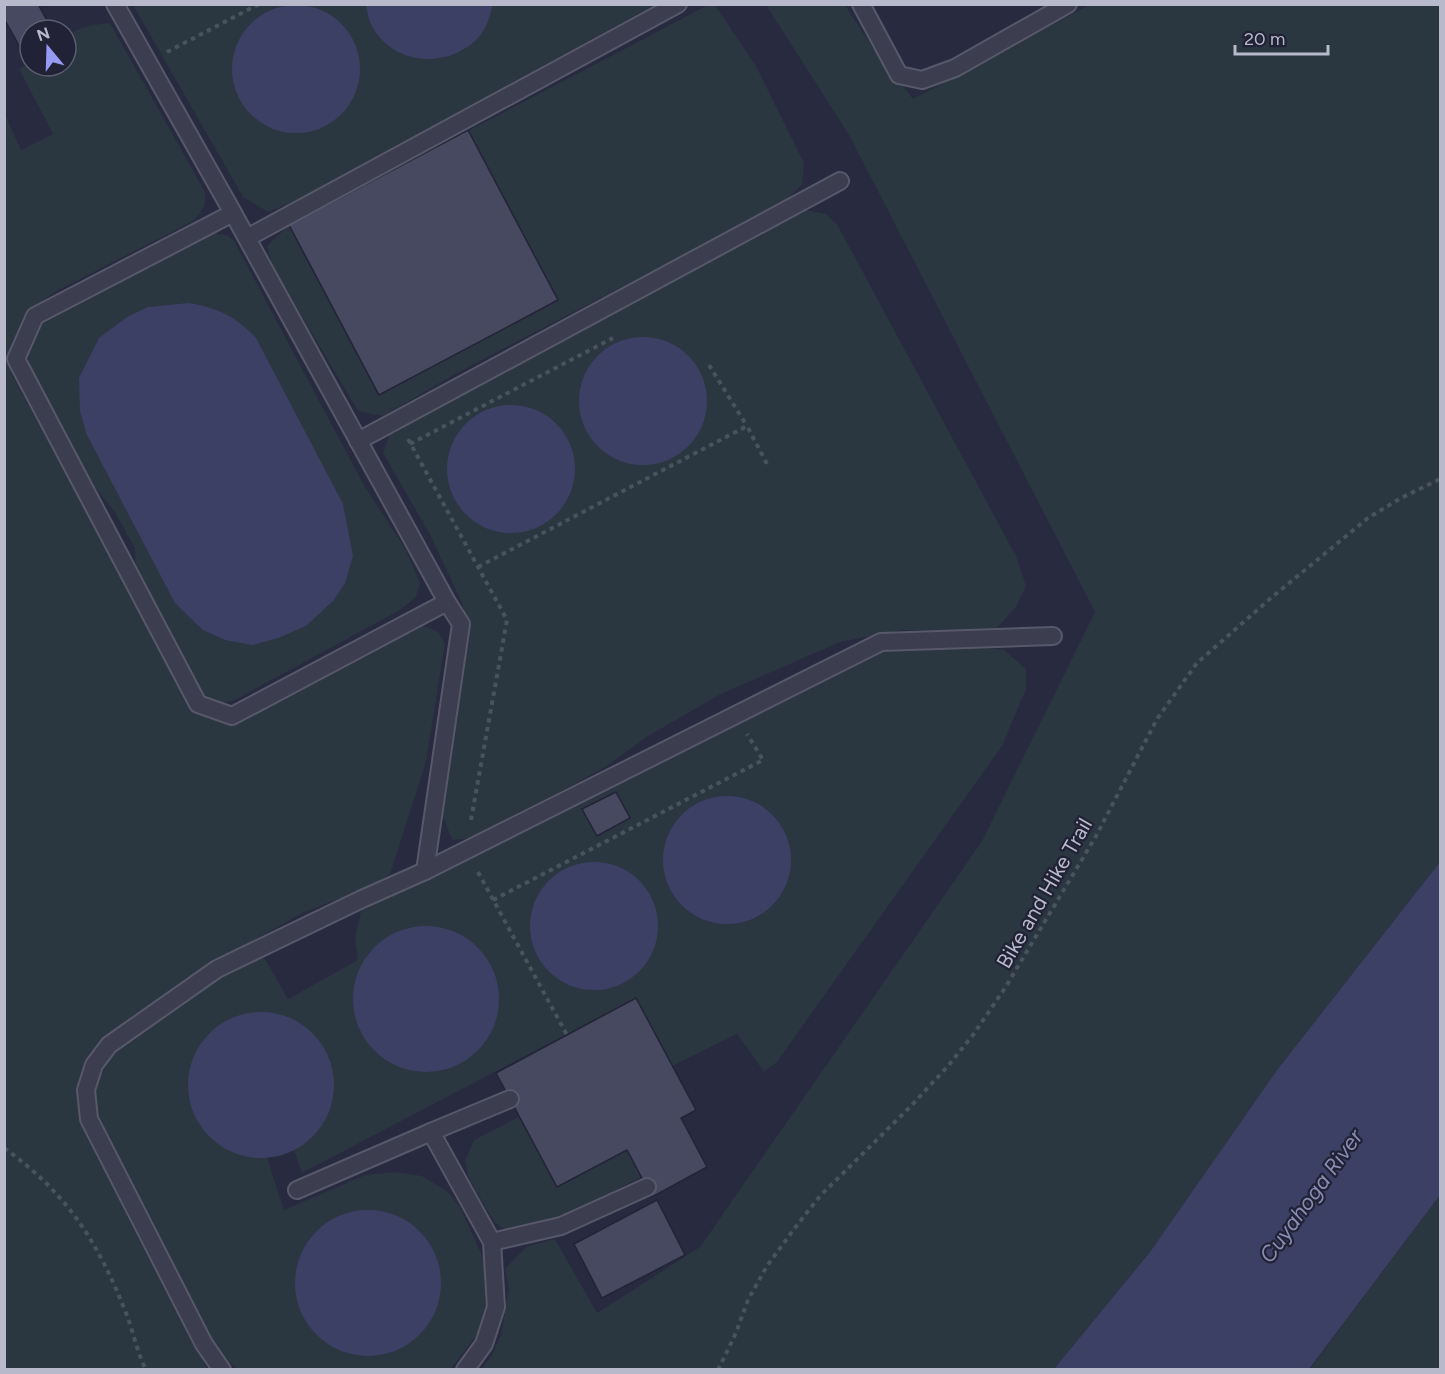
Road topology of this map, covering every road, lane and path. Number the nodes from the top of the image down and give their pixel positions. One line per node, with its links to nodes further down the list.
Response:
1 (115, 4): 6 (lane)
2 (259, 4): 6 (path)
3 (678, 4): 9 (lane)
4 (861, 4): 5 (lane)
5 (1068, 4)
6 (148, 63): 8 (lane)
7 (840, 182): 12 (lane)
8 (233, 213): 9 (lane); 19 (lane)
9 (247, 238): 14 (lane)
10 (613, 338): 15 (path)
11 (709, 365): 13 (path)
12 (397, 420): 14 (lane); 15 (path)
13 (747, 426): 16 (path); 18 (path)
14 (358, 441): 19 (lane)
15 (410, 444): 18 (path)
16 (767, 464)
17 (1440, 479): 35 (path, Bike and Hike Trail)
18 (478, 567): 22 (path)
19 (447, 602): 23 (lane)
20 (1053, 636): 21 (lane)
21 (736, 715): 22 (lane); 24 (path)
22 (466, 851): 23 (lane); 24 (path)
23 (425, 871): 33 (lane)
24 (493, 900): 25 (path)
25 (567, 1035)
26 (510, 1099): 27 (lane)
27 (430, 1132): 30 (lane); 31 (lane)
28 (4, 1148): 32 (path)
29 (647, 1187): 31 (lane)
30 (297, 1191)
31 (492, 1242): 34 (lane)
32 (146, 1370)
33 (222, 1370)
34 (465, 1370)
35 (718, 1370)

